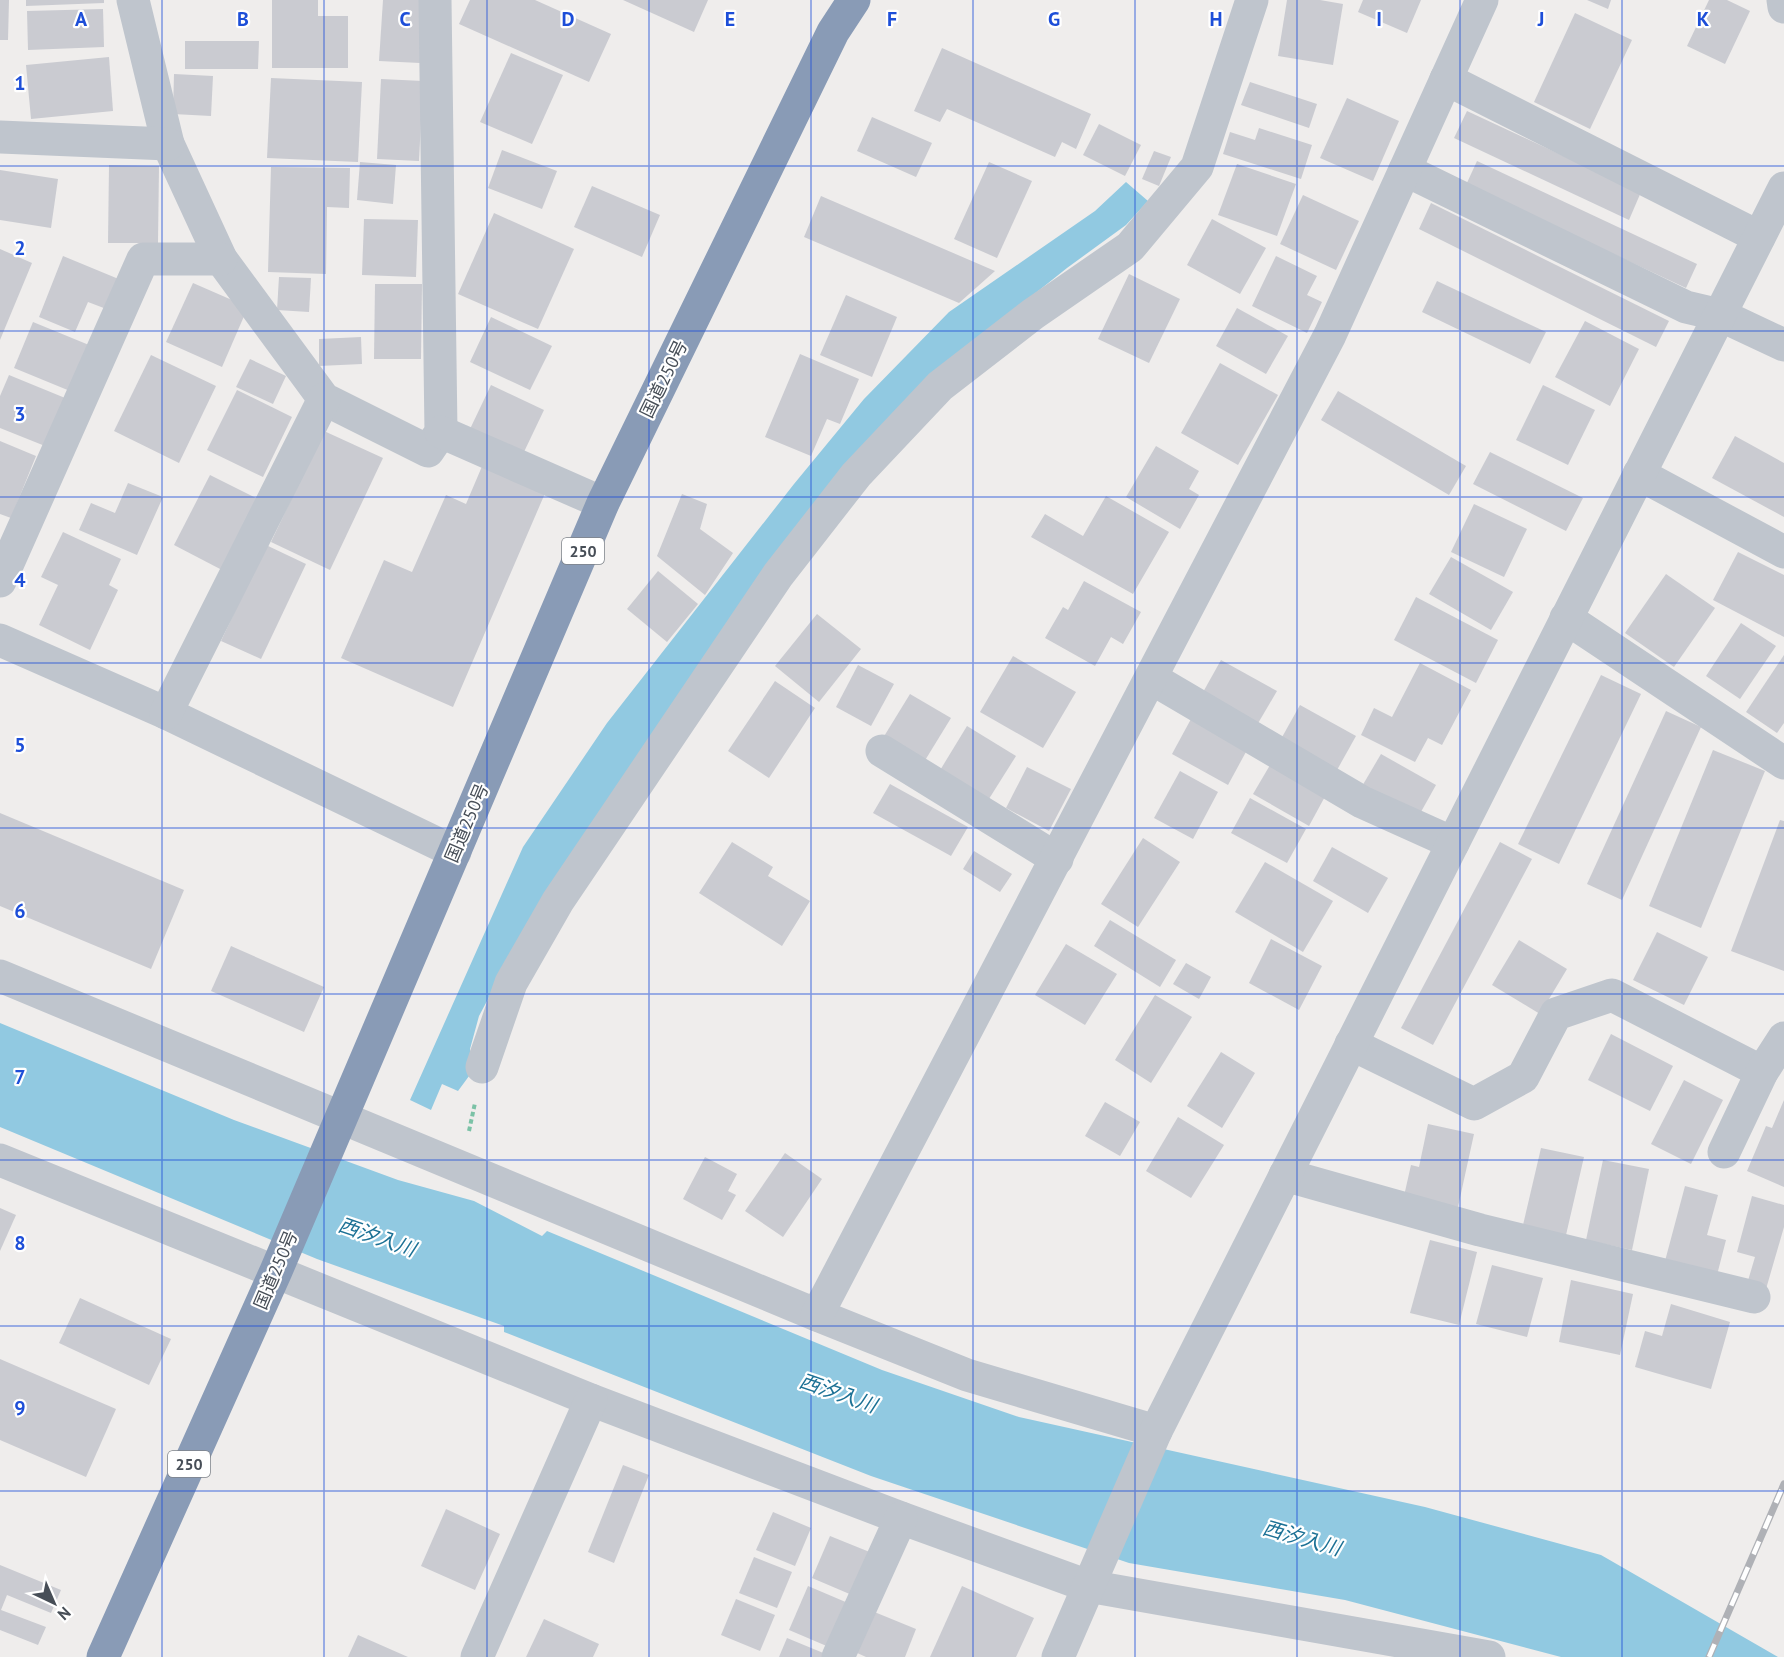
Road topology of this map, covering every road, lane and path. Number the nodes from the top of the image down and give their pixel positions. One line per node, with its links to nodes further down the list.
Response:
1 (133, 0): 10 (street)
2 (435, 0): 18 (street)
3 (854, 0): 20 (highway, 国道250号 / 250)
4 (1252, 0): 35 (street)
5 (1482, 0): 8 (street)
6 (1784, 0): 7 (street)
7 (1784, 7)
8 (1446, 79): 11 (street); 13 (street)
9 (0, 137): 10 (street)
10 (168, 144): 14 (street)
11 (1405, 170): 15 (street); 25 (street)
12 (1784, 188): 13 (street)
13 (1760, 237): 15 (street)
14 (221, 258): 17 (street); 22 (street)
15 (1720, 315): 16 (street); 19 (street)
16 (1784, 345)
17 (324, 399): 18 (street); 26 (street)
18 (441, 432): 20 (street)
19 (1639, 474): 21 (street); 23 (street)
20 (603, 504): 30 (highway, 国道250号 / 250)
21 (1784, 552)
22 (0, 581)
23 (1566, 618): 28 (street); 29 (street)
24 (0, 640): 26 (street)
25 (1151, 678): 29 (street); 31 (street)
26 (165, 714): 30 (street)
27 (882, 751): 31 (street)
28 (1784, 763)
29 (1453, 843): 34 (street)
30 (455, 852): 37 (highway, 国道250号 / 250)
31 (1057, 859): 43 (street)
32 (0, 976): 37 (street)
33 (1784, 1038): 36 (street)
34 (1351, 1044): 36 (street); 40 (street)
35 (482, 1067)
36 (1762, 1072): 38 (street)
37 (340, 1116): 41 (highway, 国道250号 / 250); 43 (street)
38 (1724, 1152)
39 (0, 1160): 41 (street)
40 (1285, 1175): 42 (street); 45 (street)
41 (276, 1271): 44 (street); 48 (highway, 国道250号 / 250)
42 (1754, 1297)
43 (817, 1316): 45 (street)
44 (591, 1400): 46 (street); 49 (street)
45 (1156, 1431): 47 (street)
46 (901, 1518): 47 (street); 50 (street)
47 (1088, 1586): 51 (street); 52 (street)
48 (103, 1657)
49 (477, 1657)
50 (838, 1657)
51 (1058, 1657)
52 (1490, 1657)

